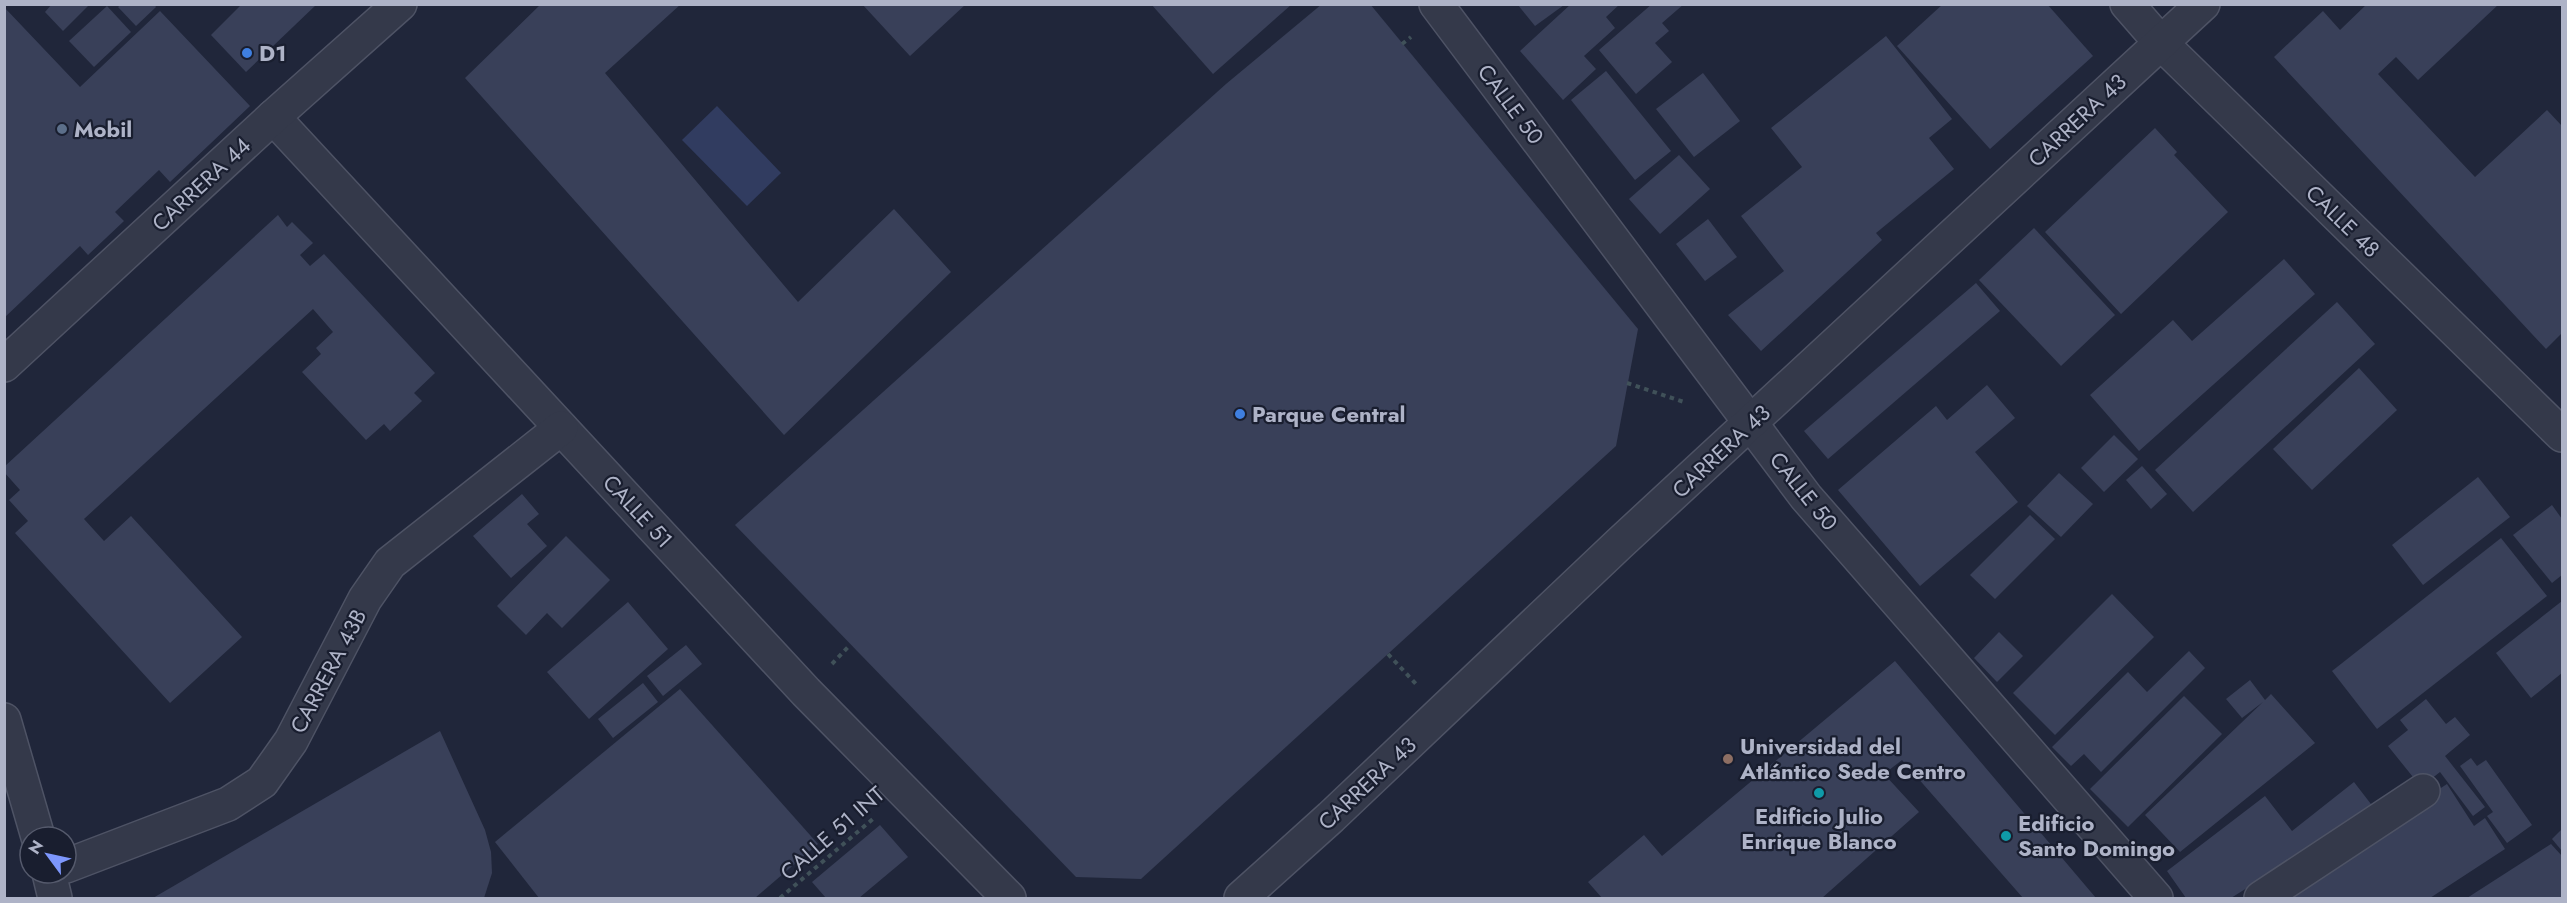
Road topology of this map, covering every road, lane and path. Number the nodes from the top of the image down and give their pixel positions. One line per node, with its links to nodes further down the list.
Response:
1 (400, 4): 6 (street, CARRERA 44)
2 (1436, 4): 8 (street, CALLE 50)
3 (2127, 4): 5 (street, CALLE 48)
4 (2203, 4): 5 (street, CARRERA 43)
5 (2161, 42): 8 (street, CARRERA 43); 10 (street, CALLE 48)
6 (273, 117): 7 (street, CARRERA 44); 9 (street, CALLE 51)
7 (4, 365)
8 (1750, 423): 18 (street, CARRERA 43); 19 (street, CALLE 50)
9 (561, 428): 13 (street, CALLE 51); 15 (street, CARRERA 43B)
10 (2562, 435)
11 (4, 720): 14 (street)
12 (2423, 791): 20 (street)
13 (905, 792): 16 (path, CALLE 51 INT); 17 (street, CALLE 51)
14 (35, 825)
15 (78, 861)
16 (780, 898)
17 (1009, 898)
18 (1240, 898)
19 (2156, 898)
20 (2261, 898)

